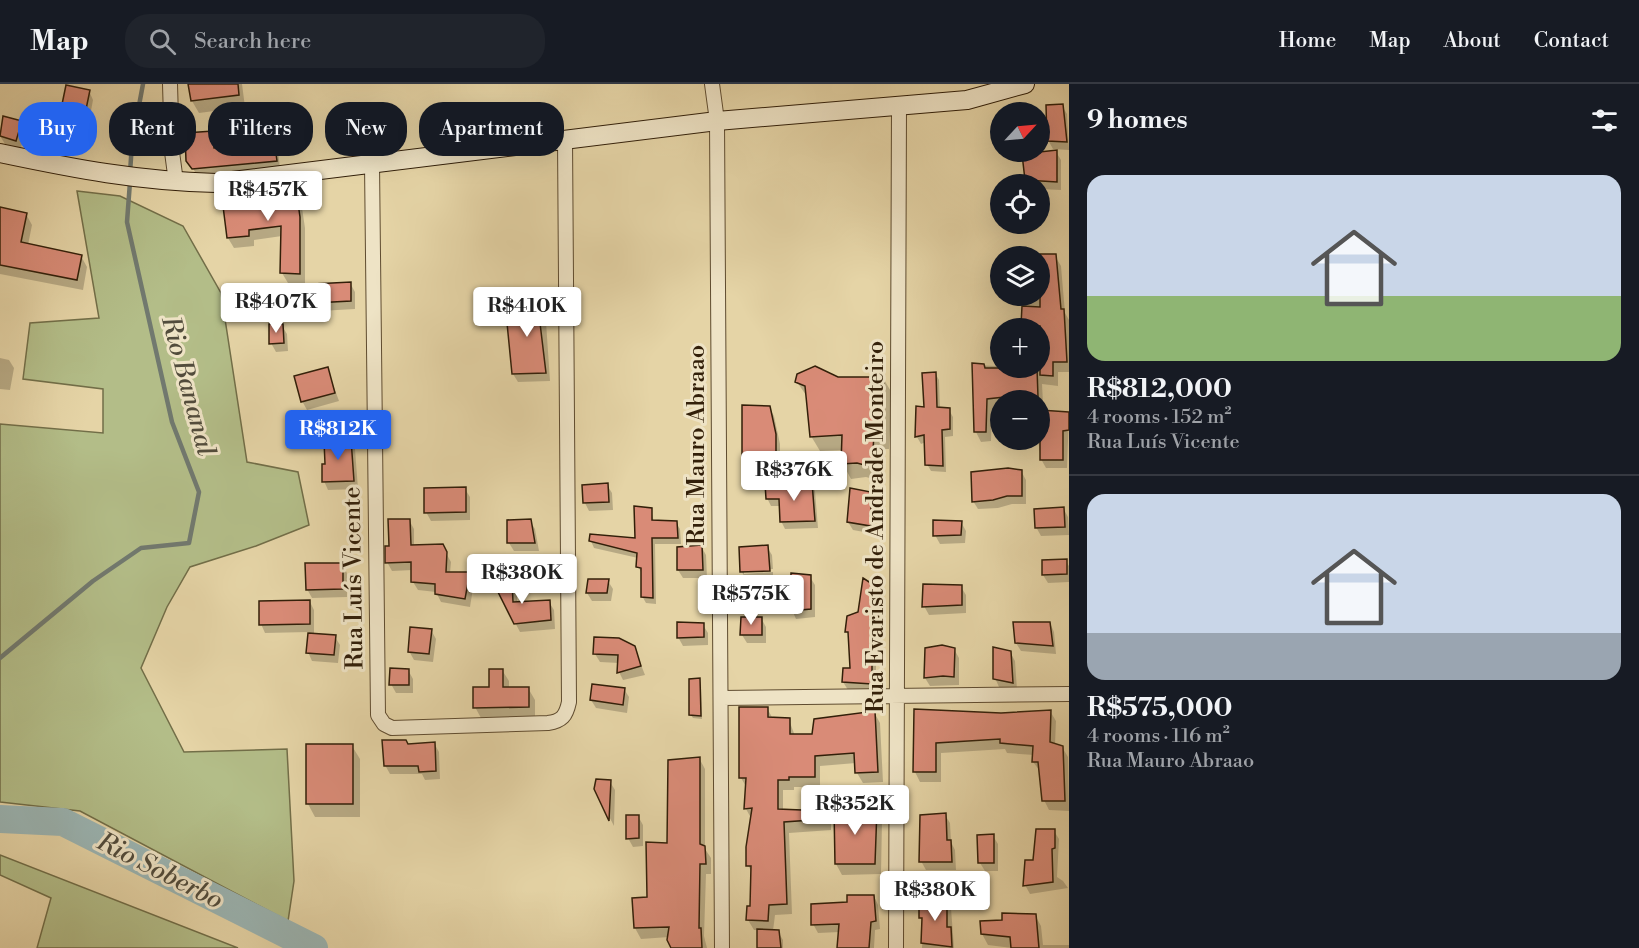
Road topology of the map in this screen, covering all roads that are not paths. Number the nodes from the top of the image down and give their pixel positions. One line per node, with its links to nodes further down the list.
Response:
1 (170, 84): 9 (street)
2 (712, 84): 5 (street, Rua Mauro Abraao)
3 (1025, 84): 4 (main road)
4 (899, 106): 5 (main road); 11 (street, Rua Evaristo de Andrade Monteiro)
5 (717, 121): 6 (main road); 12 (street, Rua Mauro Abraao)
6 (565, 139): 8 (main road); 8 (street, Rua Luís Vicente)
7 (0, 153): 9 (main road)
8 (372, 164): 9 (main road)
9 (168, 182)
10 (1069, 694): 11 (street)
11 (899, 695): 12 (street); 14 (street, Rua Evaristo de Andrade Monteiro)
12 (722, 698): 13 (street, Rua Mauro Abraao)
13 (722, 948)
14 (896, 948)

